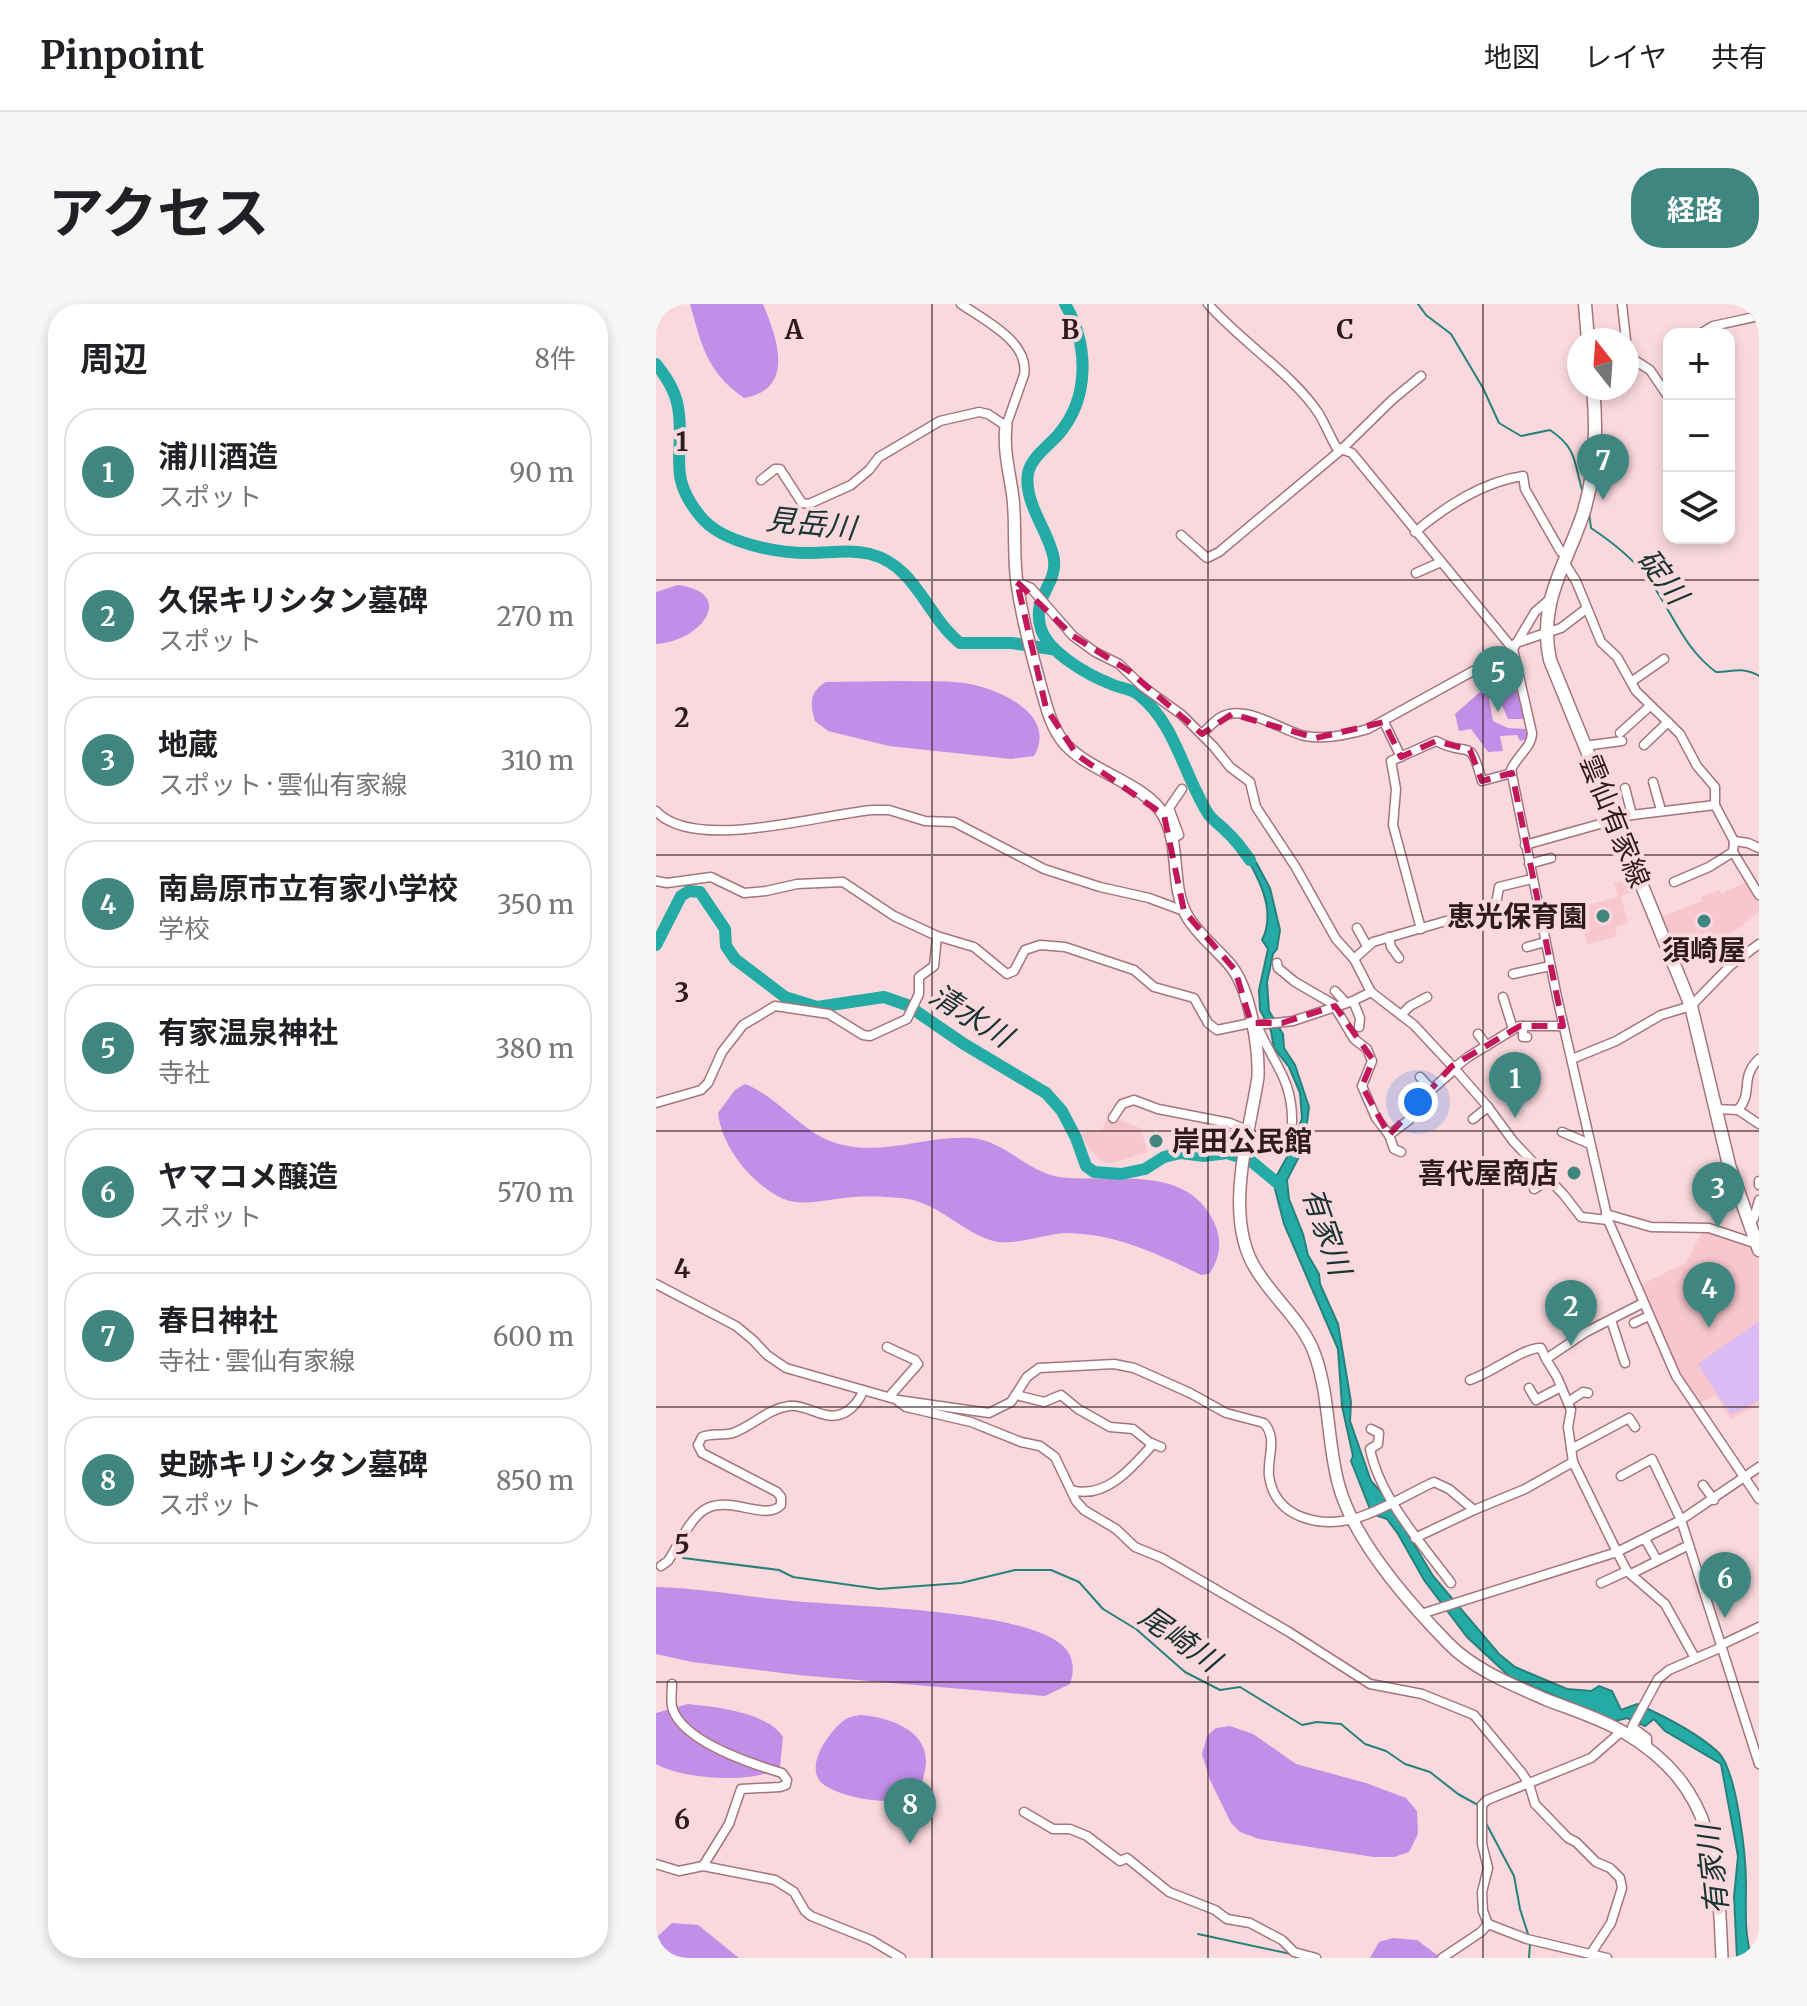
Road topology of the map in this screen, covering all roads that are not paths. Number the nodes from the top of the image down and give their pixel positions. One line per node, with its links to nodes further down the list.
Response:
1 (961, 304): 13 (street)
2 (1208, 304): 14 (street)
3 (1585, 304): 6 (main road)
4 (1623, 308): 7 (street)
5 (1759, 316): 8 (street)
6 (1587, 328)
7 (1624, 328)
8 (1710, 328)
9 (1639, 363): 11 (street)
10 (1421, 376): 14 (street)
11 (1663, 387)
12 (1596, 400): 18 (main road, 雲仙有家線)
13 (1006, 426): 15 (street); 21 (street)
14 (1341, 450): 16 (street); 17 (street)
15 (761, 480)
16 (1415, 532): 18 (street); 19 (street)
17 (1181, 535)
18 (1565, 560): 22 (main road, 雲仙有家線); 23 (street)
19 (1441, 562): 20 (street); 25 (street)
20 (1416, 573)
21 (1017, 582): 31 (street); 44 (street)
22 (1550, 599): 24 (main road, 雲仙有家線); 25 (street)
23 (1586, 609): 24 (street); 27 (street)
24 (1545, 633): 25 (street); 33 (main road, 雲仙有家線)
25 (1514, 646): 29 (street); 35 (street)
26 (1664, 659): 27 (street)
27 (1631, 682): 28 (street)
28 (1650, 706): 30 (street); 33 (street)
29 (1384, 722): 31 (street); 34 (street)
30 (1668, 722): 32 (street); 39 (street)
31 (1202, 734): 65 (street)
32 (1644, 745)
33 (1584, 746): 43 (main road, 雲仙有家線)
34 (1401, 757): 35 (street); 57 (street)
35 (1512, 773): 46 (street)
36 (1653, 782): 40 (street)
37 (1625, 788): 42 (street)
38 (1182, 789): 44 (street)
39 (1715, 805): 40 (street); 45 (street)
40 (1661, 810): 42 (street)
41 (656, 811): 55 (street)
42 (1632, 815): 43 (street)
43 (1615, 820): 46 (street); 80 (main road, 雲仙有家線)
44 (1173, 838): 55 (street)
45 (1734, 841): 47 (street); 48 (street)
46 (1525, 845): 50 (street)
47 (1759, 848)
48 (1733, 852): 53 (street); 54 (street)
49 (1551, 858): 50 (street)
50 (1529, 864): 51 (street)
51 (1532, 879): 57 (street); 60 (street)
52 (656, 881): 59 (street)
53 (1674, 882)
54 (1759, 895)
55 (1184, 911): 82 (street)
56 (1357, 928): 62 (street)
57 (1421, 929): 58 (street)
58 (1391, 933): 62 (street); 64 (street)
59 (937, 936): 82 (street); 97 (street)
60 (1545, 942): 63 (street); 67 (street)
61 (1759, 944): 71 (street)
62 (1367, 946): 65 (street)
63 (1527, 947)
64 (1399, 958)
65 (1354, 959): 70 (street)
66 (1277, 963): 79 (street)
67 (1550, 966): 69 (street); 84 (street)
68 (1375, 974): 70 (street)
69 (1513, 974)
70 (1364, 977): 73 (street)
71 (1710, 989): 77 (street); 80 (street)
72 (1335, 991): 78 (street)
73 (1371, 992): 78 (street); 81 (street)
74 (1386, 997): 81 (street)
75 (1427, 997): 81 (street)
76 (1503, 997): 86 (street)
77 (1719, 997)
78 (1350, 1002): 79 (street); 85 (street)
79 (1334, 1006): 82 (street); 107 (street)
80 (1691, 1006): 88 (street); 99 (main road, 雲仙有家線)
81 (1397, 1012): 94 (street)
82 (1256, 1024): 103 (street); 105 (street)
83 (1523, 1026): 84 (street); 86 (street); 89 (street)
84 (1563, 1026): 92 (street)
85 (1359, 1027)
86 (1513, 1029): 91 (street)
87 (1478, 1034): 91 (street)
88 (1628, 1034): 90 (street); 92 (street)
89 (1527, 1037)
90 (1634, 1045)
91 (1487, 1046): 94 (street)
92 (1572, 1059): 108 (street)
93 (1759, 1059): 100 (street)
94 (1455, 1069): 96 (street); 98 (street)
95 (1420, 1077): 96 (street)
96 (1431, 1089): 107 (street)
97 (656, 1103)
98 (1488, 1107): 102 (street); 110 (street)
99 (1716, 1109): 100 (street); 114 (main road, 雲仙有家線)
100 (1738, 1110): 104 (street)
101 (1113, 1118): 105 (street)
102 (1473, 1119)
103 (1292, 1122)
104 (1759, 1124)
105 (1250, 1131): 145 (street)
106 (1562, 1132): 108 (street)
107 (1389, 1135): 109 (street)
108 (1590, 1144): 113 (street)
109 (1401, 1152)
110 (1550, 1179): 111 (street); 113 (street)
111 (1534, 1189)
112 (1759, 1200): 114 (street)
113 (1607, 1217): 115 (street); 117 (street)
114 (1749, 1225): 115 (main road, 雲仙有家線)
115 (1758, 1246)
116 (656, 1284): 127 (street)
117 (1643, 1303): 118 (street); 119 (street)
118 (1649, 1316): 120 (street); 138 (street)
119 (1611, 1320): 122 (street); 123 (street)
120 (1634, 1323)
121 (887, 1347): 130 (street)
122 (1546, 1359): 124 (street); 125 (street)
123 (1625, 1363)
124 (1470, 1380)
125 (1561, 1387): 126 (street); 131 (street)
126 (1529, 1388)
127 (863, 1390): 130 (street); 152 (street)
128 (1588, 1393): 131 (street)
129 (1016, 1395): 130 (street); 140 (street); 145 (street)
130 (894, 1399): 140 (street)
131 (1568, 1402): 134 (street)
132 (1635, 1427): 134 (street)
133 (1380, 1431): 143 (street)
134 (1571, 1449): 135 (street)
135 (1573, 1462): 144 (street); 150 (street)
136 (1759, 1467): 138 (street)
137 (1621, 1476): 146 (street)
138 (1744, 1478): 141 (street); 142 (street)
139 (1703, 1485): 142 (street)
140 (1071, 1490): 164 (street)
141 (1759, 1499)
142 (1714, 1500): 146 (street)
143 (1392, 1502): 144 (street); 145 (street); 147 (street)
144 (1474, 1510): 147 (street)
145 (1351, 1520): 156 (street)
146 (1681, 1520): 148 (street); 149 (street)
147 (1415, 1538): 154 (street)
148 (1645, 1539): 150 (street); 151 (street)
149 (1689, 1545): 151 (street); 158 (street)
150 (1617, 1552): 153 (street); 156 (street)
151 (1657, 1560): 153 (street)
152 (661, 1566)
153 (1629, 1572): 155 (street); 159 (street)
154 (1451, 1583)
155 (1601, 1583)
156 (1426, 1612): 161 (street)
157 (1759, 1627): 158 (street)
158 (1721, 1646): 159 (street); 163 (street)
159 (1695, 1658): 162 (street)
160 (672, 1684): 167 (street)
161 (1622, 1731): 162 (street); 164 (street)
162 (1647, 1747): 174 (street)
163 (1759, 1764)
164 (1529, 1784): 168 (street); 169 (street)
165 (1024, 1812): 171 (street)
166 (656, 1864): 167 (street)
167 (703, 1866): 170 (street)
168 (1488, 1924): 169 (street); 172 (street)
169 (1592, 1952): 173 (street)
170 (901, 1958)
171 (1316, 1958)
172 (1442, 1958)
173 (1607, 1958)
174 (1722, 1958)

